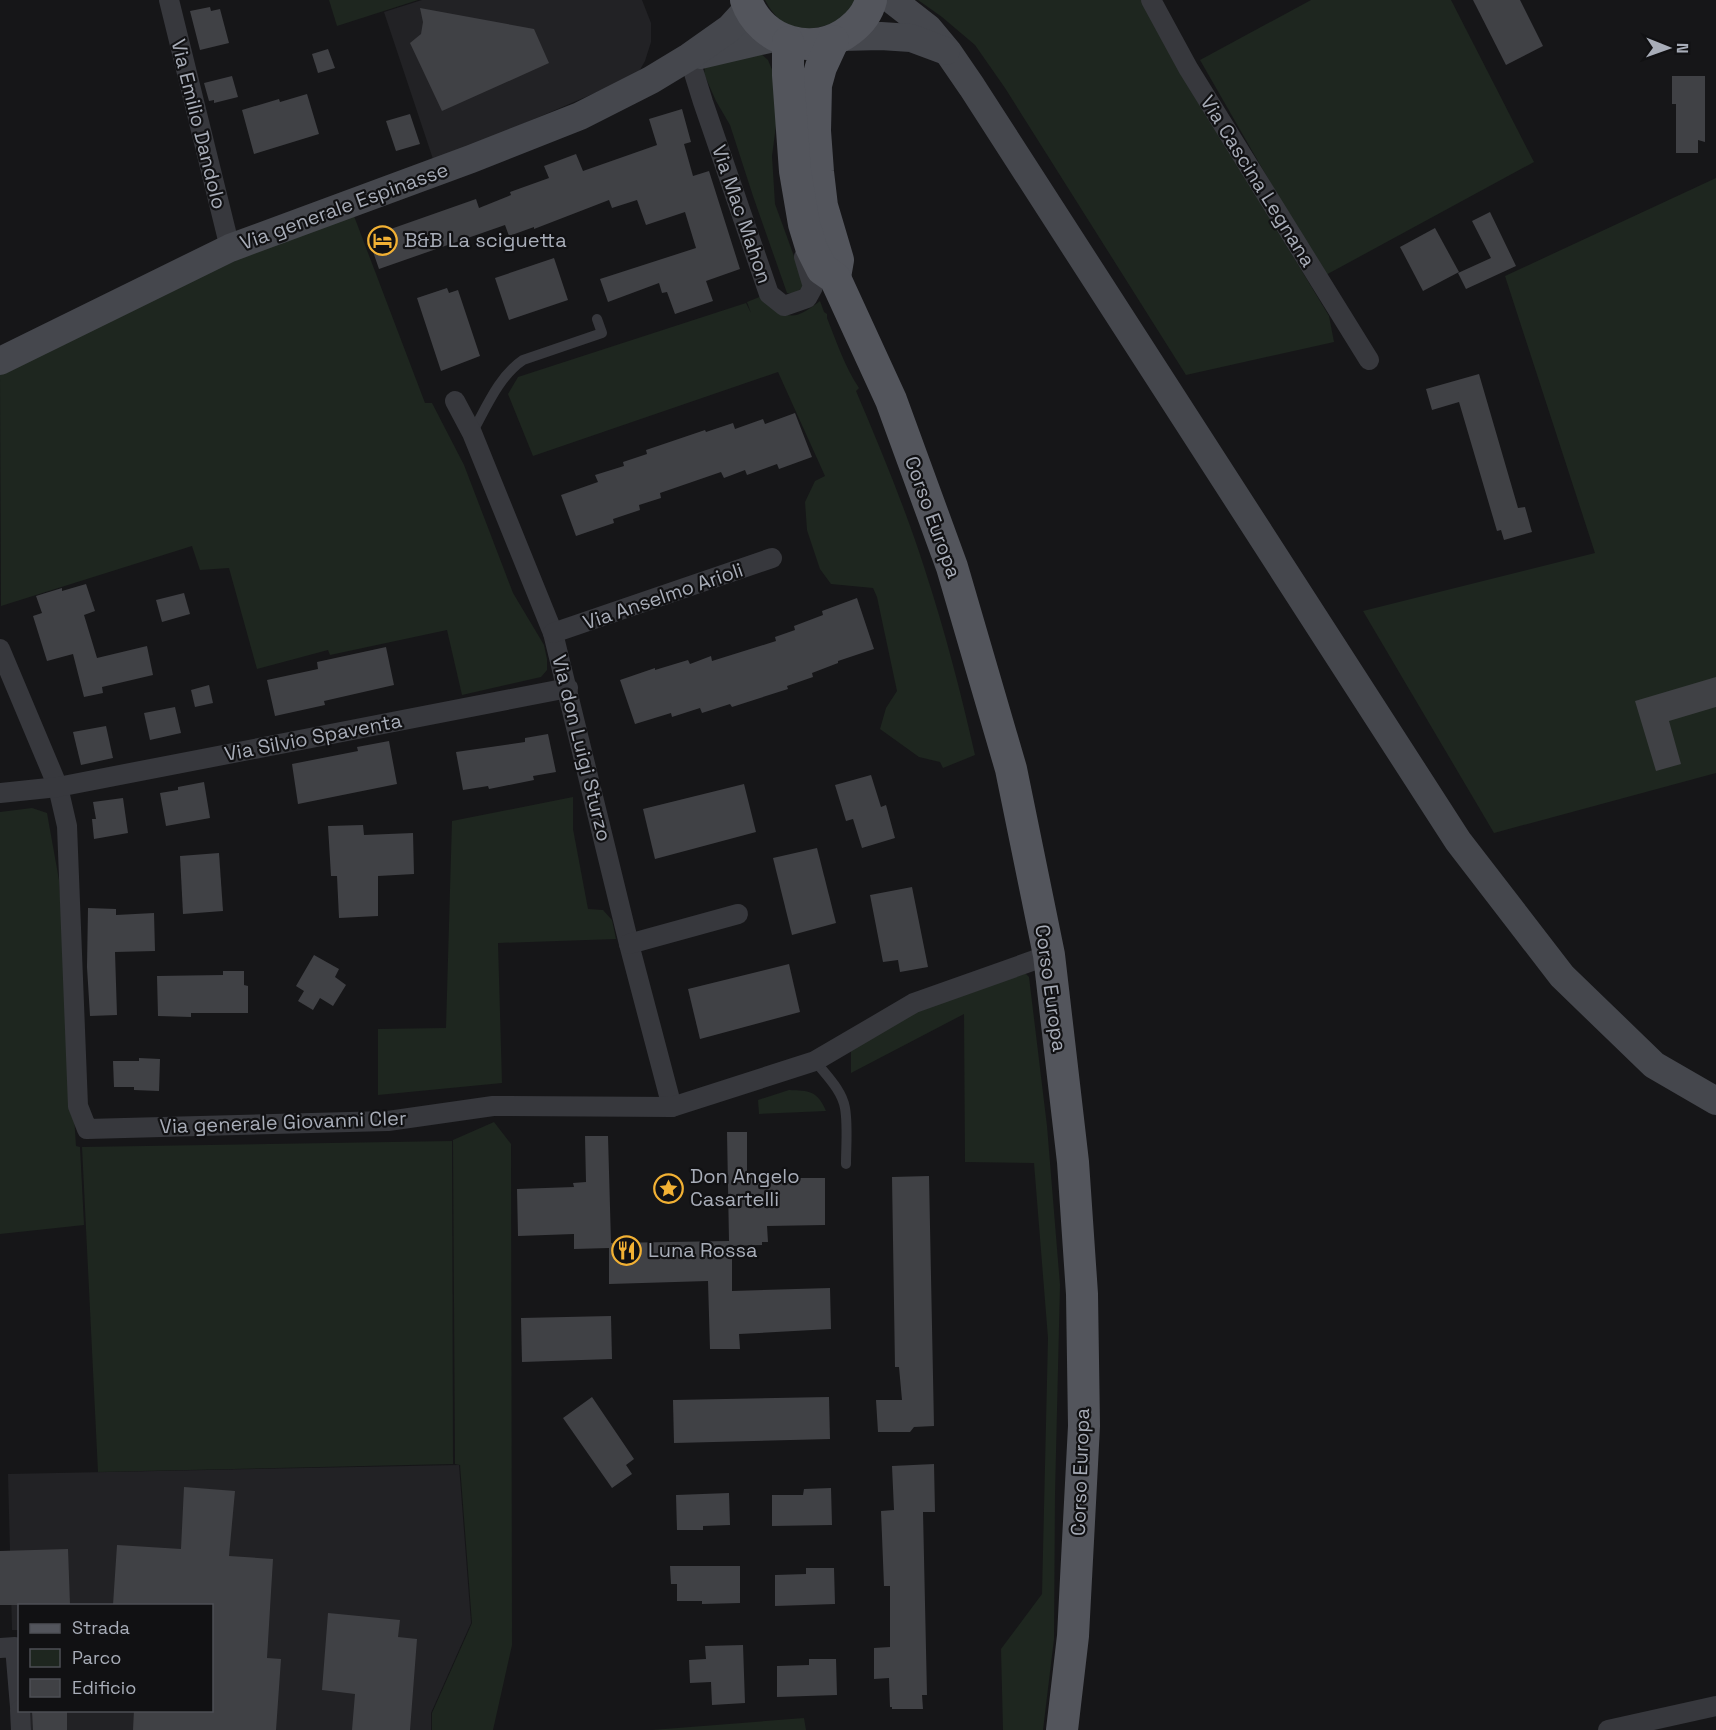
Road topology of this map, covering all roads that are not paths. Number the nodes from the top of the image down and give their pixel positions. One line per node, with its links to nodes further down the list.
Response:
1 (169, 0): 11 (street, Via Emilio Dandolo)
2 (871, 0): 6 (main road)
3 (892, 0): 8 (street)
4 (1151, 0): 14 (street, Via Cascina Legnana)
5 (748, 3): 7 (main road); 9 (street, Via generale Espinasse)
6 (837, 39): 7 (main road); 8 (street); 12 (main road, Corso Europa)
7 (783, 40): 9 (street, Via generale Espinasse); 10 (main road, Corso Europa)
8 (948, 52): 28 (street)
9 (689, 57): 10 (street, Via Mac Mahon); 11 (street, Via generale Espinasse)
10 (792, 126): 12 (main road, Corso Europa)
11 (230, 248): 15 (street, Via generale Espinasse)
12 (835, 278): 26 (main road, Corso Europa)
13 (597, 319): 17 (lane)
14 (1369, 360)
15 (0, 361)
16 (455, 401): 17 (street, Via don Luigi Sturzo)
17 (472, 433): 19 (street, Via don Luigi Sturzo)
18 (772, 558): 19 (street, Via Anselmo Arioli)
19 (553, 633): 21 (street, Via don Luigi Sturzo)
20 (0, 649): 22 (street, Via generale Giovanni Cler)
21 (568, 688): 22 (street, Via Silvio Spaventa); 25 (street, Via don Luigi Sturzo)
22 (58, 787): 23 (street, Via Silvio Spaventa); 29 (street, Via generale Giovanni Cler)
23 (0, 793)
24 (738, 914): 25 (street)
25 (629, 944): 29 (street, Via don Luigi Sturzo)
26 (1049, 955): 27 (street, Via generale Giovanni Cler); 36 (main road, Corso Europa)
27 (815, 1061): 29 (street, Via generale Giovanni Cler); 30 (lane)
28 (1716, 1101)
29 (672, 1107)
30 (846, 1164)
31 (8, 1647): 32 (street)
32 (18, 1698)
33 (1716, 1706): 37 (street)
34 (20, 1712): 35 (street)
35 (21, 1730)
36 (1062, 1730)
37 (1608, 1730)

